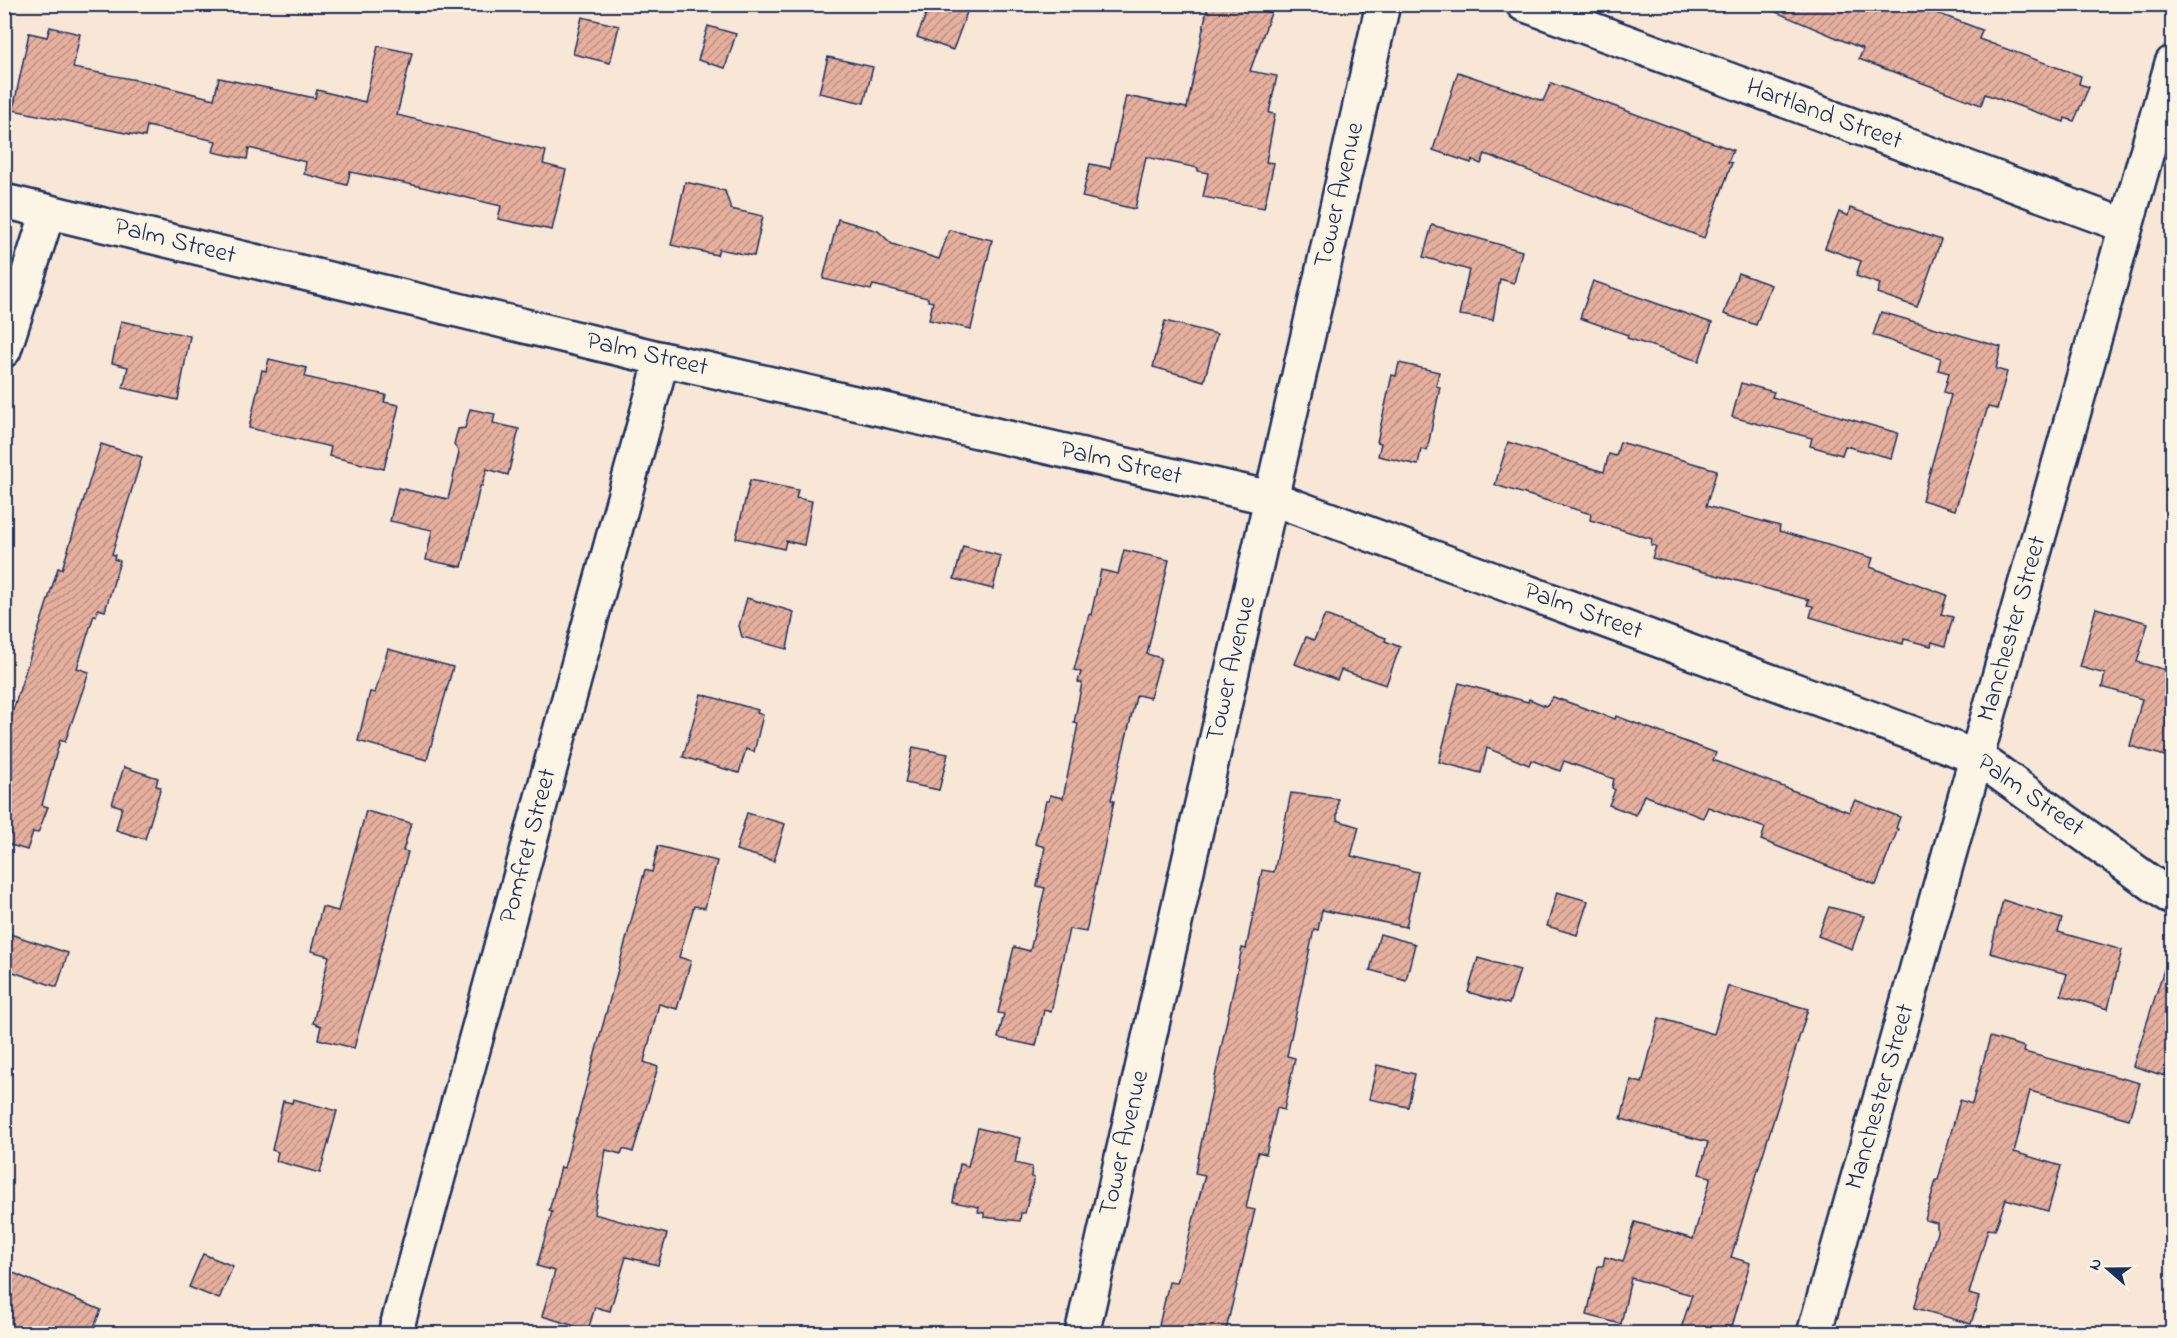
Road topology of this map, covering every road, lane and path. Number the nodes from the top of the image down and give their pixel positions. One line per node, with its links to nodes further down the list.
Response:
1 (1383, 4): 9 (street, Tower Avenue)
2 (1523, 4): 6 (street, Hartland Street)
3 (2172, 63): 6 (street, Manchester Street)
4 (4, 201): 5 (street, Palm Street)
5 (48, 212): 7 (street); 8 (street, Palm Street)
6 (2126, 226): 10 (street, Manchester Street)
7 (4, 350)
8 (662, 359): 9 (street, Palm Street); 12 (street, Pomfret Street)
9 (1271, 498): 10 (street, Palm Street); 13 (street, Tower Avenue)
10 (1977, 757): 11 (street, Palm Street); 14 (street, Manchester Street)
11 (2172, 898)
12 (395, 1334)
13 (1082, 1334)
14 (1814, 1334)

